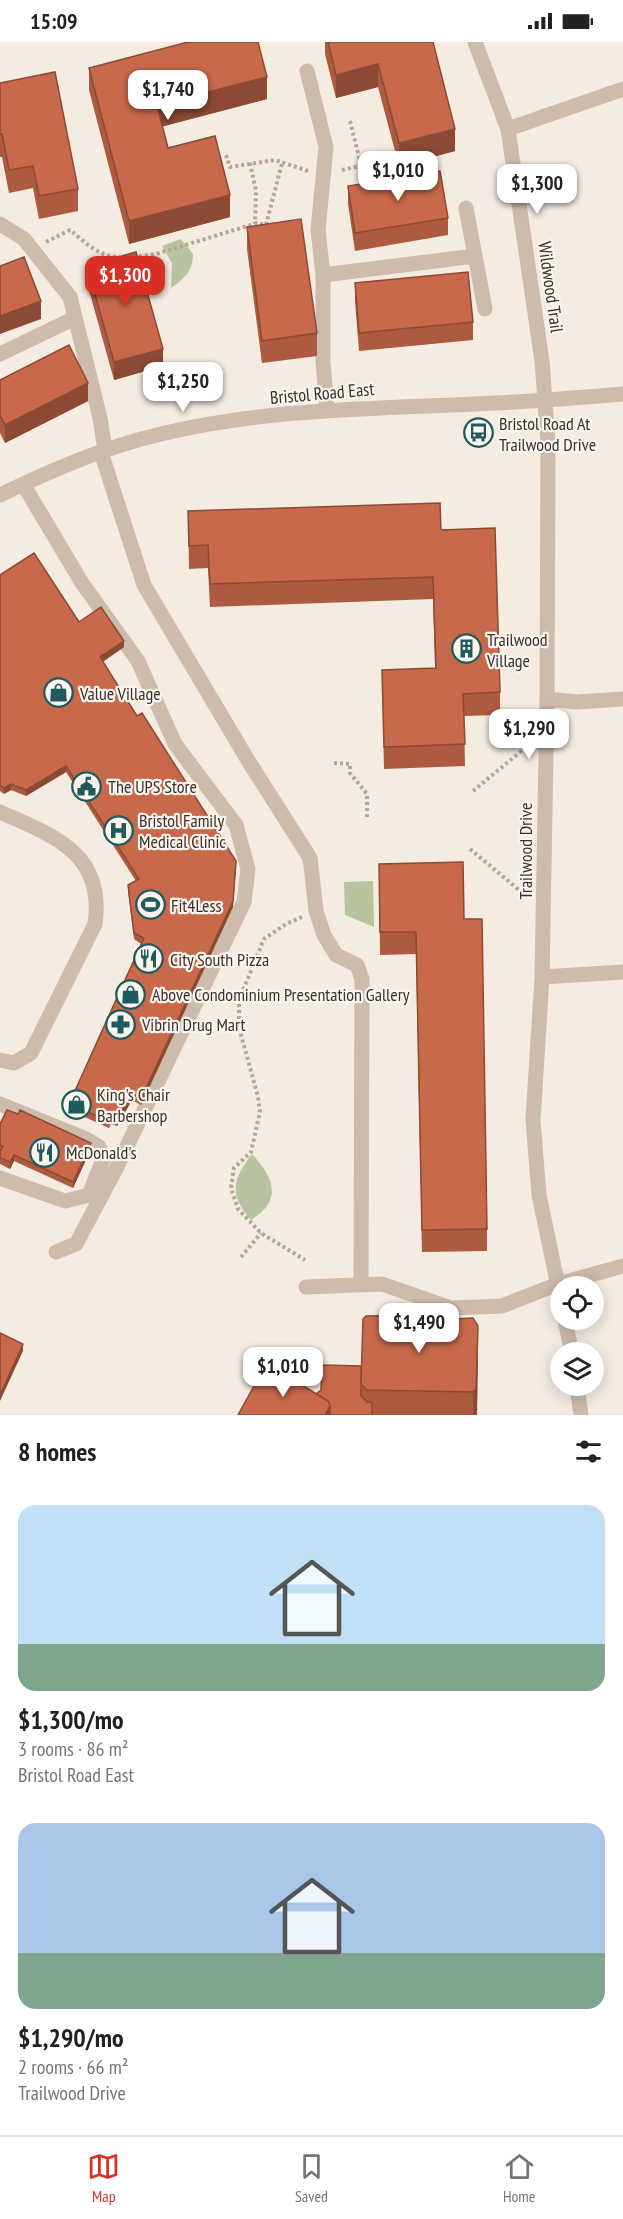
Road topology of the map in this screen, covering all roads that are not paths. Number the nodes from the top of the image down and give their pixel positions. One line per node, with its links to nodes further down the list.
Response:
1 (475, 42): 4 (street, Wildwood Trail)
2 (307, 71): 8 (street)
3 (623, 89): 4 (street)
4 (508, 129): 13 (street, Wildwood Trail)
5 (466, 208): 7 (street)
6 (0, 224): 10 (street)
7 (475, 256): 8 (street); 9 (street)
8 (323, 275): 14 (street)
9 (485, 309)
10 (75, 318): 11 (street); 15 (street)
11 (0, 354)
12 (623, 394): 13 (street, Bristol Road East)
13 (544, 400): 14 (street, Bristol Road East); 18 (street, Trailwood Drive)
14 (327, 411): 15 (street, Bristol Road East)
15 (103, 451): 16 (street, Bristol Road East); 30 (street)
16 (23, 484): 17 (street, Bristol Road East); 26 (street)
17 (0, 495)
18 (547, 699): 19 (street); 22 (street, Trailwood Drive)
19 (623, 699)
20 (0, 812): 23 (street)
21 (623, 972): 22 (street)
22 (542, 977): 28 (street, Trailwood Drive)
23 (0, 1060)
24 (0, 1104): 25 (street)
25 (0, 1178)
26 (56, 1252)
27 (623, 1266): 29 (street)
28 (556, 1276)
29 (587, 1276)
30 (361, 1285): 31 (street); 32 (street)
31 (306, 1287)
32 (550, 1287)
33 (578, 1396): 34 (street)
34 (581, 1415)

